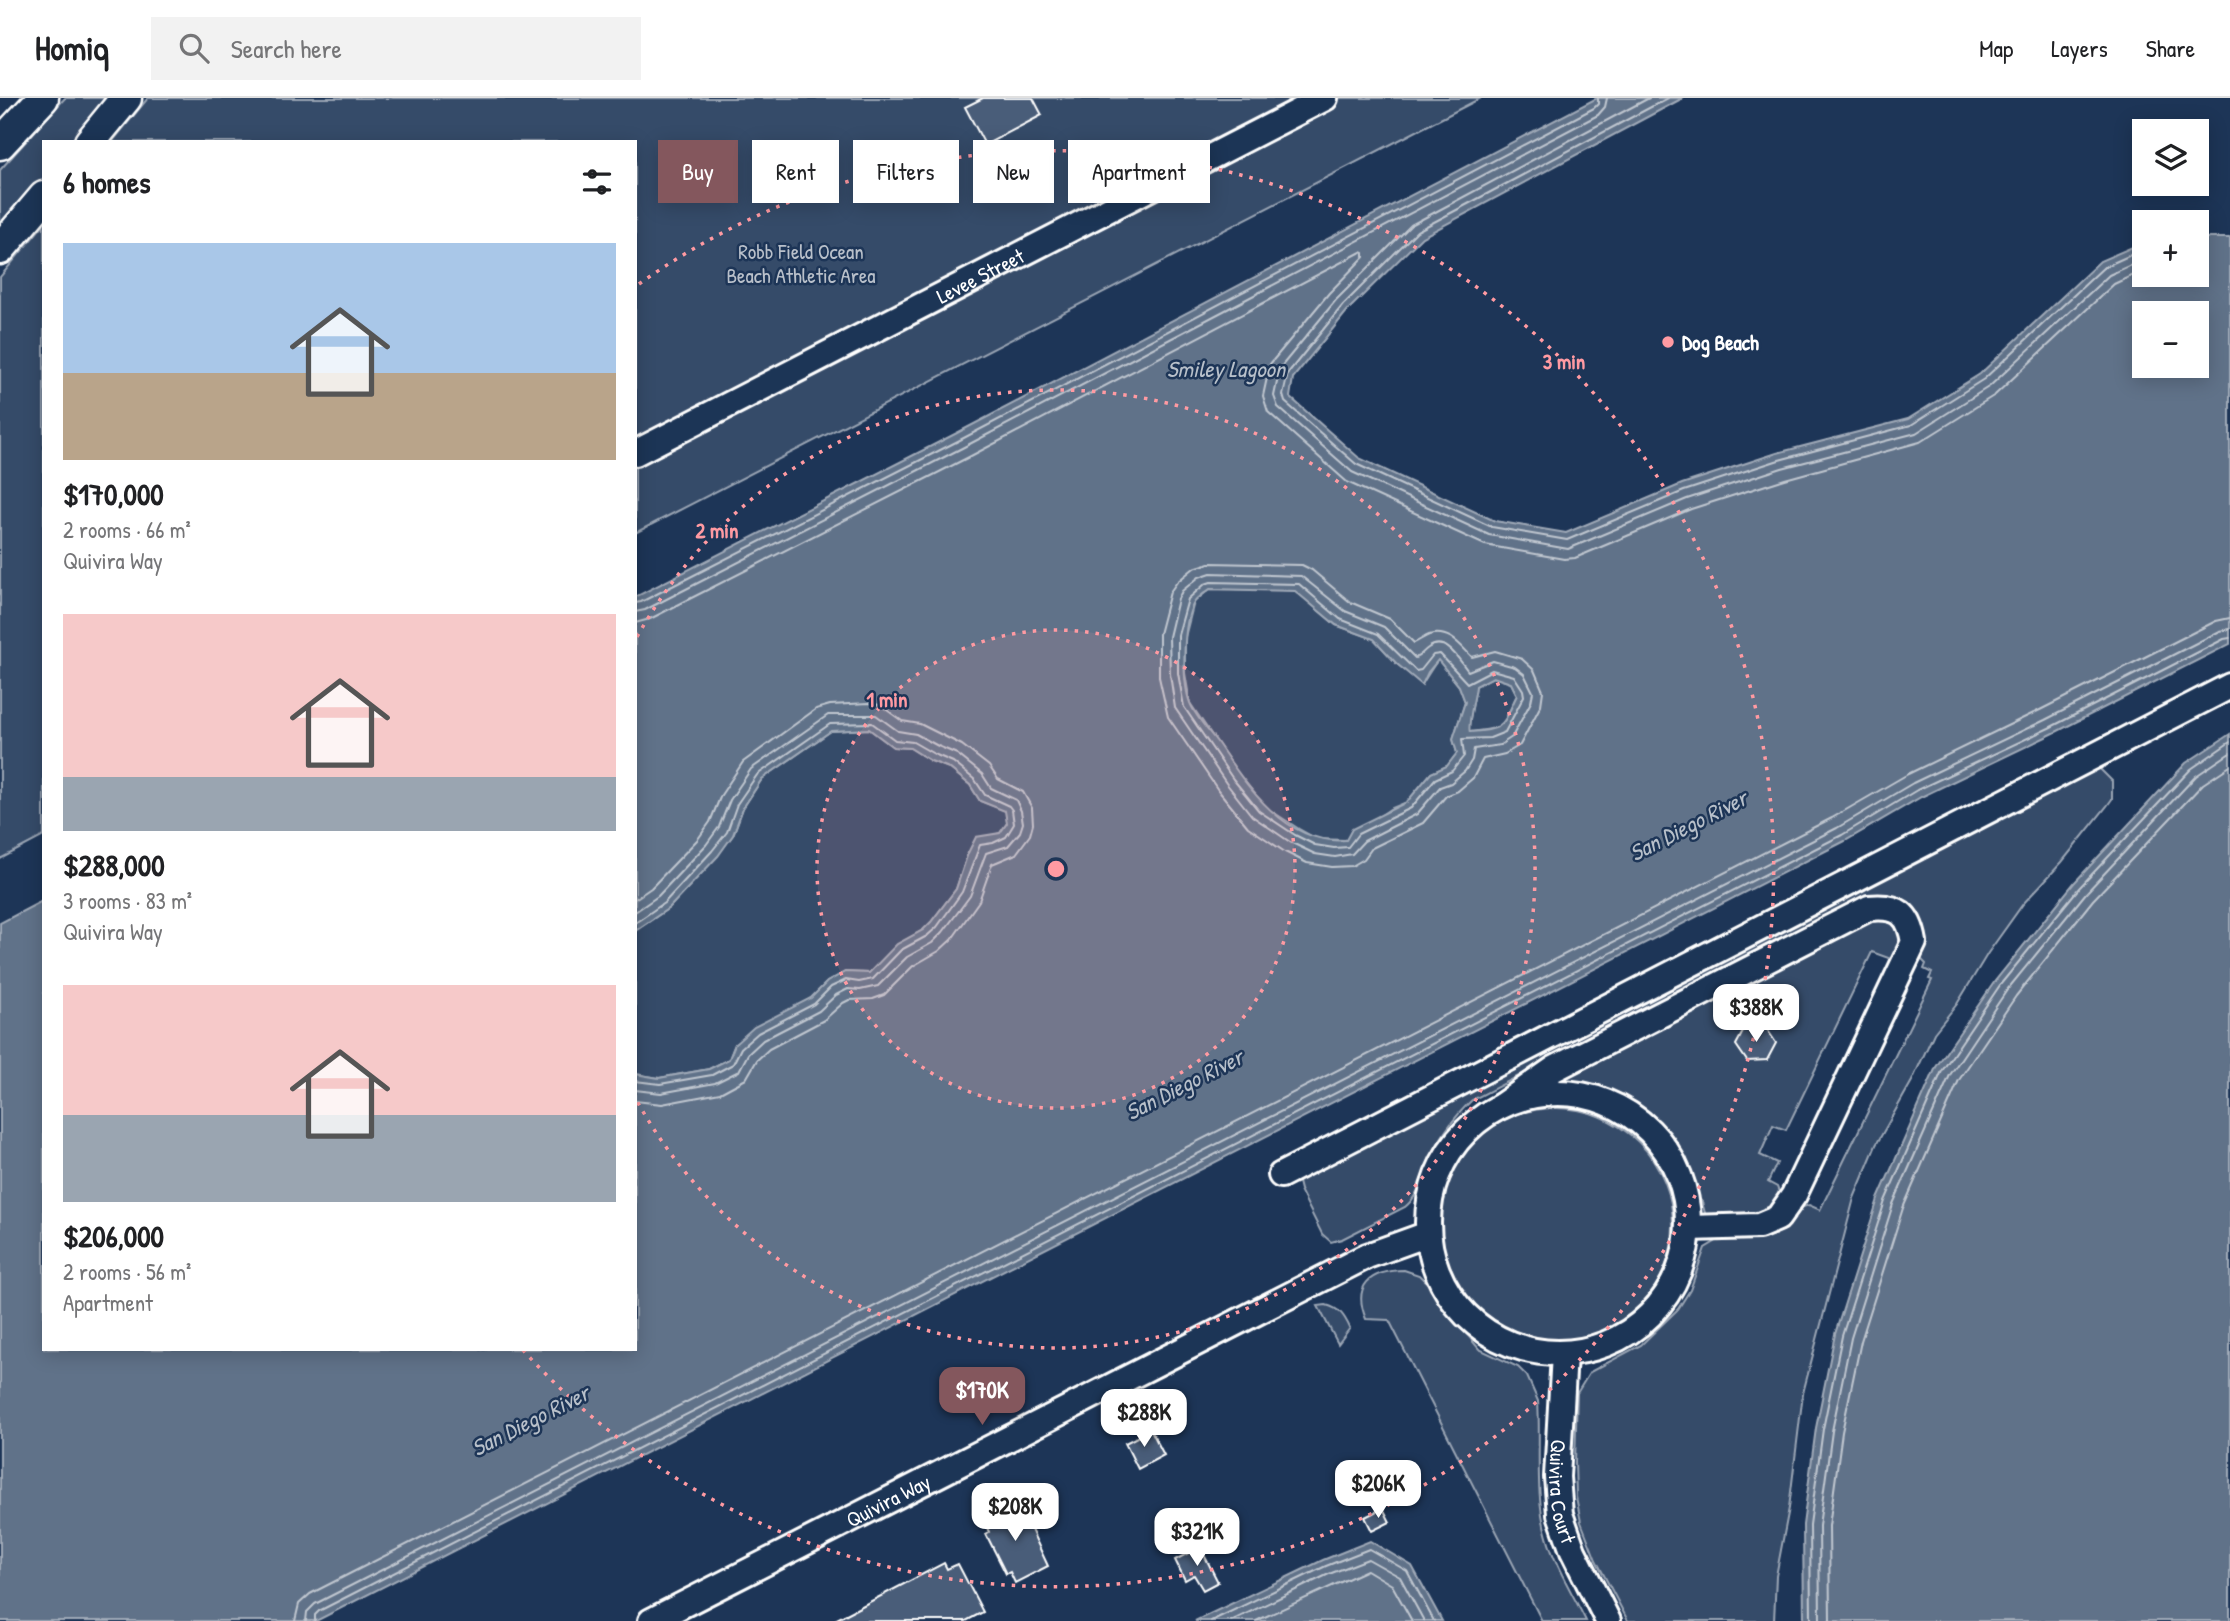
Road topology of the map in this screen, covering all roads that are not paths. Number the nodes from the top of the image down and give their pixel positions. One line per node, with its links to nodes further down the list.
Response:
1 (43, 98): 5 (main road)
2 (126, 98): 4 (main road)
3 (1325, 98): 8 (street, Levee Street)
4 (92, 140)
5 (0, 144)
6 (42, 199): 7 (main road)
7 (0, 249)
8 (637, 452)
9 (2230, 686): 11 (street)
10 (1501, 1106): 12 (street); 12 (street); 13 (street)
11 (1281, 1175)
12 (1689, 1228): 14 (street)
13 (1428, 1234): 14 (street); 15 (street, Quivira Way)
14 (1564, 1354): 16 (street, Quivira Court)
15 (651, 1621)
16 (1608, 1621)

